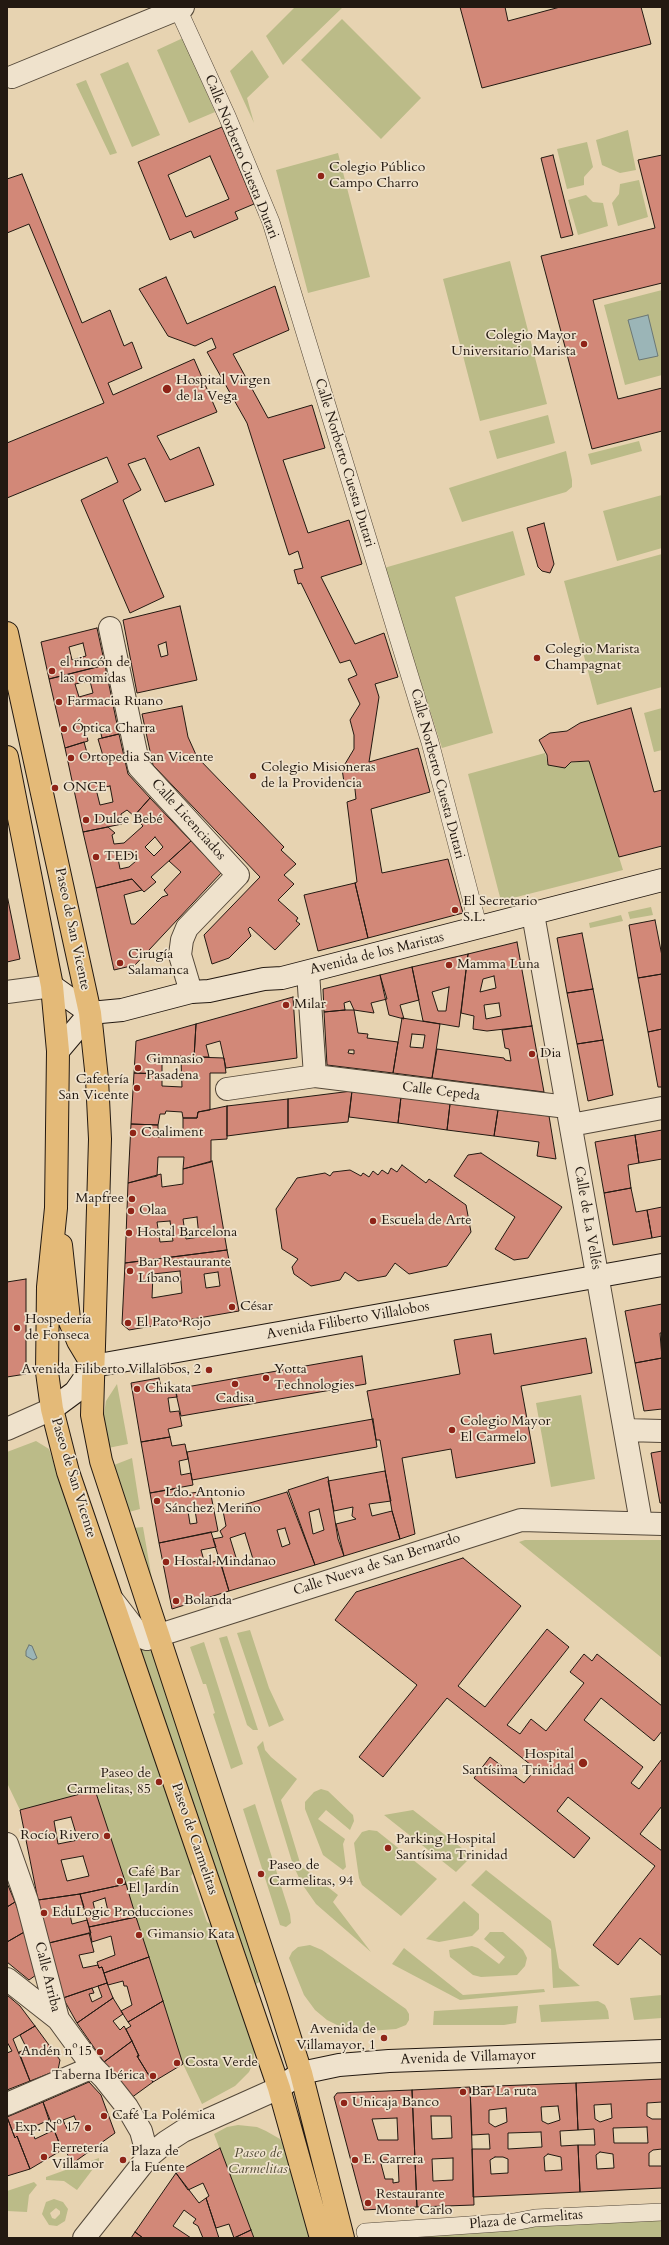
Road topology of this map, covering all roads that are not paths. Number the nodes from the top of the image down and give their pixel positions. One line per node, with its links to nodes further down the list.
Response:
1 (180, 8): 2 (street); 8 (street, Calle Norberto Cuesta Dutari)
2 (10, 78)
3 (110, 628): 12 (street, Calle Licenciados)
4 (7, 633): 13 (highway, Paseo de San Vicente)
5 (7, 757): 10 (highway, Paseo de San Vicente)
6 (662, 880): 7 (street, Avenida de los Maristas)
7 (533, 914): 8 (street, Avenida de los Maristas); 18 (street, Calle de La Vellés)
8 (479, 929): 9 (street, Avenida de los Maristas)
9 (308, 972): 12 (street, Avenida de los Maristas); 15 (street)
10 (52, 986): 11 (street); 13 (street); 14 (highway, Paseo de San Vicente)
11 (7, 992)
12 (191, 992): 13 (street, Avenida de los Maristas)
13 (82, 1014): 14 (street); 22 (highway, Paseo de San Vicente)
14 (58, 1051): 19 (highway, Paseo de San Vicente)
15 (315, 1076): 16 (street, Calle Cepeda); 18 (street, Calle Cepeda)
16 (227, 1089)
17 (662, 1108): 18 (street, Calle Cepeda)
18 (569, 1116): 21 (street, Calle de La Vellés)
19 (56, 1208): 22 (highway, Paseo de San Vicente); 23 (highway, Paseo de San Vicente)
20 (662, 1265): 21 (street, Avenida Filiberto Villalobos)
21 (597, 1277): 22 (street, Avenida Filiberto Villalobos); 25 (street, Calle de La Vellés)
22 (93, 1366): 23 (street); 30 (highway, Paseo de San Vicente)
23 (52, 1409): 24 (street); 29 (highway, Paseo de San Vicente)
24 (7, 1429)
25 (624, 1430): 26 (street); 27 (street, Calle de La Vellés)
26 (662, 1431)
27 (641, 1522): 28 (street, Calle Nueva de San Bernardo); 30 (street, Calle Nueva de San Bernardo)
28 (662, 1524)
29 (114, 1601): 30 (street, Calle Nueva de San Bernardo); 39 (highway, Paseo de Carmelitas)
30 (157, 1637): 38 (highway, Paseo de Carmelitas)
31 (7, 1844): 33 (street, Calle Arriba)
32 (7, 1979): 34 (street)
33 (48, 1982): 34 (street); 35 (street, Calle Arriba)
34 (28, 1995): 35 (street)
35 (58, 2019): 37 (street, Calle Arriba)
36 (662, 2051): 38 (street, Avenida de Villamayor)
37 (92, 2067): 40 (street); 41 (street, Calle Arriba)
38 (301, 2073): 39 (street, Avenida de Villamayor); 46 (highway, Paseo de Carmelitas)
39 (278, 2088): 41 (street); 45 (highway, Paseo de Carmelitas)
40 (7, 2104)
41 (148, 2157): 44 (street)
42 (662, 2212): 43 (street, Plaza de Carmelitas)
43 (365, 2232)
44 (84, 2238)
45 (321, 2238)
46 (343, 2238)

